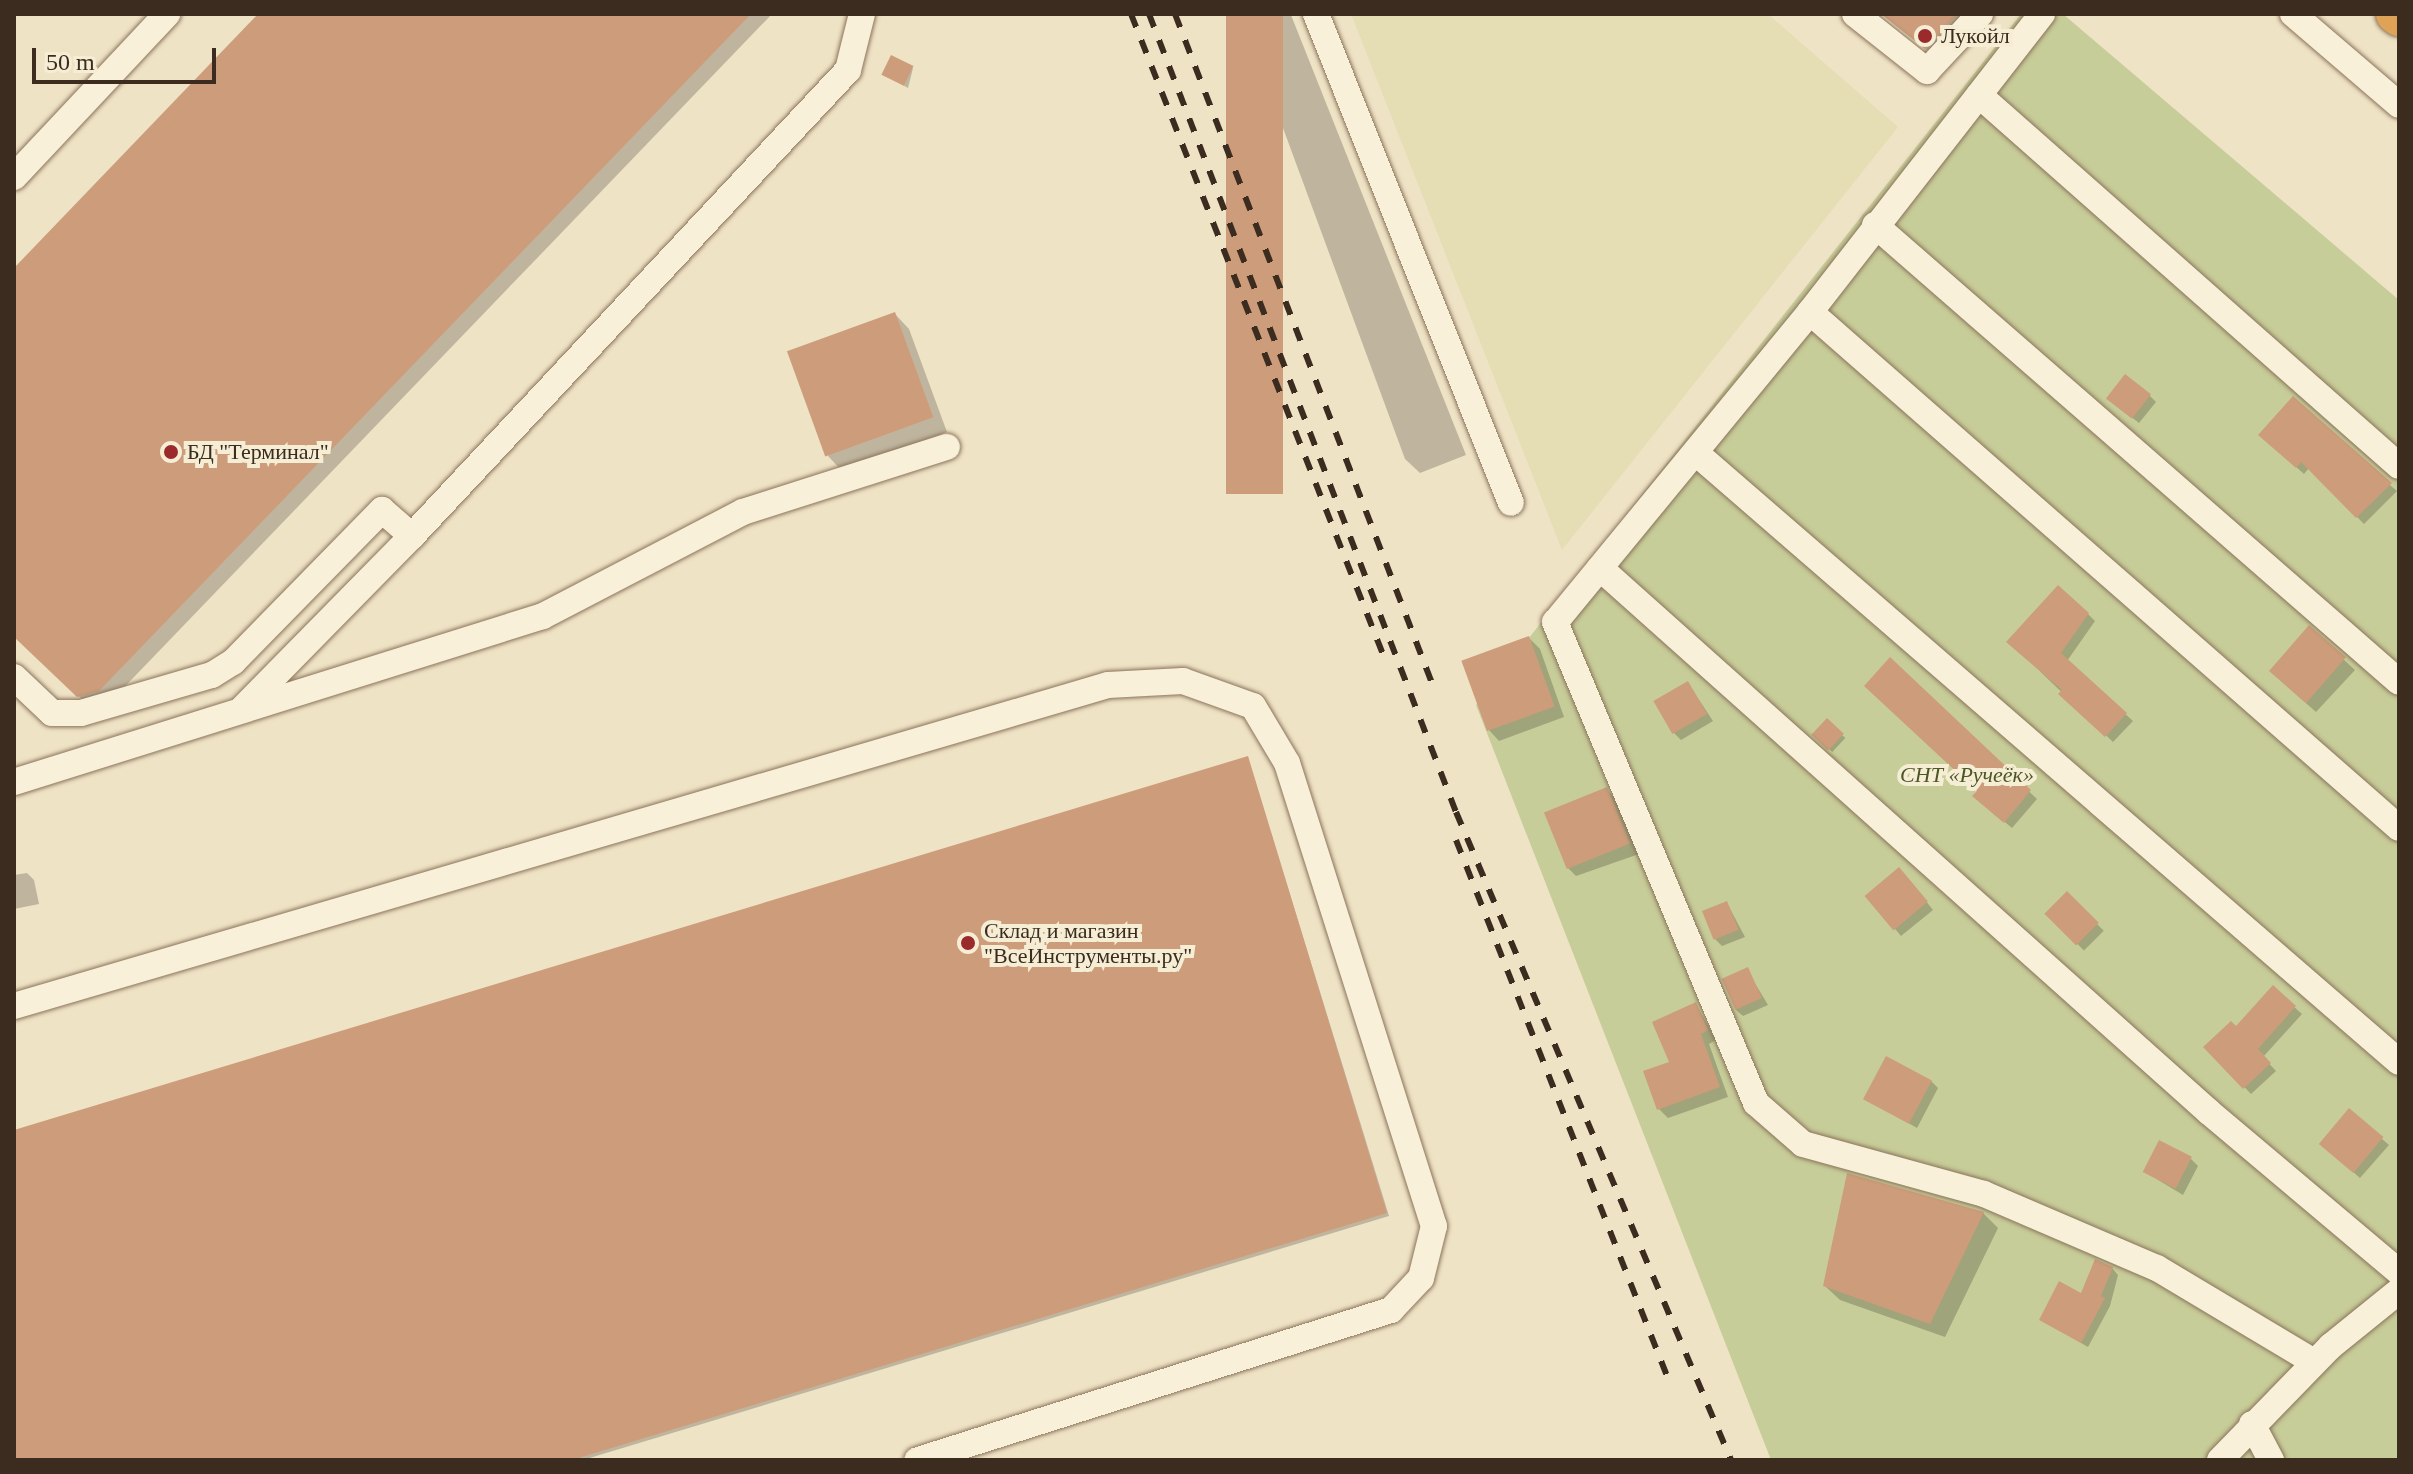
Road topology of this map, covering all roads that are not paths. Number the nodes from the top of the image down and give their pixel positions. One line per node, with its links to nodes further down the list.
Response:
1 (167, 14): 10 (street)
2 (862, 14): 17 (street)
3 (1316, 14): 16 (street)
4 (1855, 14): 5 (street)
5 (1980, 14)
6 (2042, 14): 8 (street)
7 (2293, 14): 9 (street)
8 (1979, 95): 11 (street); 15 (street)
9 (2399, 105)
10 (14, 177)
11 (1875, 225): 12 (street); 20 (street)
12 (1810, 312): 14 (street); 23 (street)
13 (947, 447): 21 (street)
14 (1696, 453): 18 (street); 25 (street)
15 (2399, 466)
16 (1511, 503)
17 (412, 536): 19 (street); 21 (street)
18 (1600, 568): 26 (street); 28 (street)
19 (14, 677)
20 (2399, 682)
21 (240, 711): 22 (street)
22 (14, 782)
23 (2399, 828)
24 (14, 1006): 30 (street)
25 (2399, 1062)
26 (2399, 1272)
27 (2399, 1291): 28 (street)
28 (2314, 1362): 29 (street)
29 (2252, 1424): 31 (street); 32 (street)
30 (917, 1460)
31 (2220, 1460)
32 (2271, 1460)

